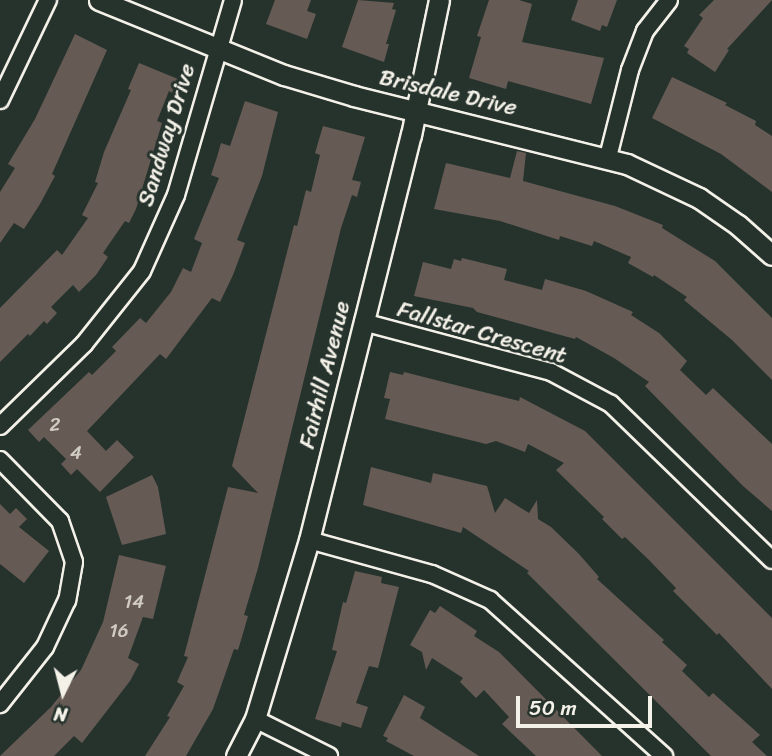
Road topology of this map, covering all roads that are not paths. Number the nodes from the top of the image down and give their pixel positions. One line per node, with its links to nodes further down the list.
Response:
1 (48, 0): 7 (street)
2 (99, 0): 6 (street, Brisdale Drive)
3 (233, 0): 6 (street, Sandway Drive)
4 (439, 0): 8 (street, Fairhill Avenue)
5 (669, 0): 9 (street)
6 (216, 49): 8 (street, Brisdale Drive); 12 (street, Sandway Drive)
7 (0, 100)
8 (417, 111): 9 (street, Brisdale Drive); 11 (street, Fairhill Avenue)
9 (608, 157): 10 (street, Brisdale Drive)
10 (772, 255)
11 (363, 322): 14 (street, Fairhill Avenue); 15 (street, Fallstar Crescent)
12 (0, 426)
13 (0, 460): 16 (street)
14 (309, 540): 17 (street, Fairhill Avenue); 20 (street)
15 (772, 560)
16 (0, 704)
17 (255, 719): 18 (street, Fairhill Avenue); 19 (street)
18 (236, 756)
19 (329, 756)
20 (664, 756)

